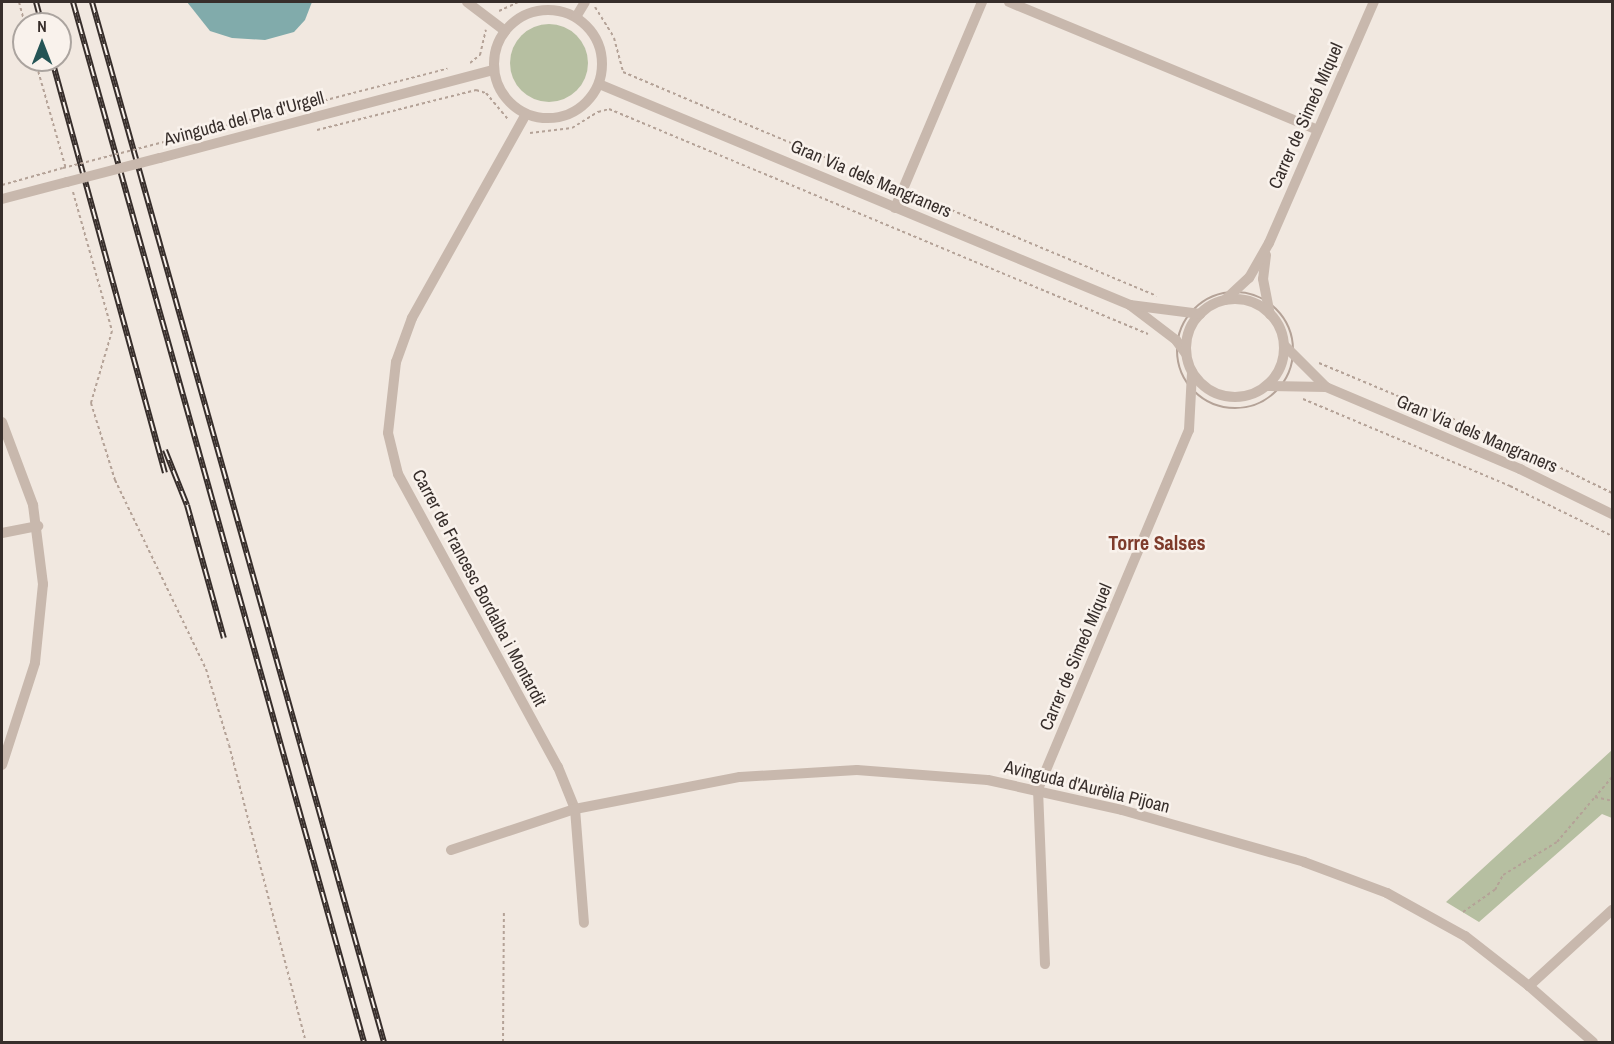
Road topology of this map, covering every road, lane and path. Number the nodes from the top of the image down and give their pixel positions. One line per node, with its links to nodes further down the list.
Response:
1 (467, 2): 11 (street)
2 (518, 2): 8 (path)
3 (585, 2): 9 (street)
4 (596, 2): 24 (path)
5 (982, 2): 24 (street)
6 (1009, 2): 19 (street)
7 (1374, 2): 19 (street, Carrer de Simeó Miquel)
8 (493, 9)
9 (576, 17): 11 (street); 16 (street)
10 (485, 25): 12 (path)
11 (505, 31): 14 (street)
12 (461, 65)
13 (450, 68): 23 (path, bridge)
14 (494, 70): 17 (street); 22 (street, Avinguda del Pla d'Urgell, bridge)
15 (38, 72): 22 (path)
16 (599, 84): 17 (street); 26 (street, Gran Via dels Mangraners)
17 (526, 114): 59 (street, Carrer de Francesc Bordalba i Montardit)
18 (510, 125): 20 (path)
19 (1318, 130): 27 (street, Carrer de Simeó Miquel)
20 (313, 131)
21 (527, 135): 36 (path)
22 (68, 180): 25 (street, Avinguda del Pla d'Urgell); 67 (path)
23 (2, 184)
24 (903, 190): 26 (street); 29 (path)
25 (2, 199)
26 (895, 208): 33 (street, Gran Via dels Mangraners)
27 (1269, 243): 28 (street, Carrer de Simeó Miquel); 32 (street, Carrer de Simeó Miquel)
28 (1235, 292): 30 (street, Carrer de Simeó Miquel); 31 (path); 32 (path)
29 (1162, 298)
30 (1226, 300): 34 (street); 35 (street)
31 (1203, 302): 34 (path); 34 (path)
32 (1268, 302): 35 (street, Carrer de Simeó Miquel); 37 (path)
33 (1130, 305): 34 (street, Gran Via dels Mangraners); 38 (street, Gran Via dels Mangraners)
34 (1195, 309): 38 (path); 39 (street)
35 (1270, 314): 37 (street, Gran Via dels Mangraners)
36 (1153, 336)
37 (1292, 345): 42 (street); 43 (street, Gran Via dels Mangraners); 45 (path)
38 (1174, 346): 39 (street, Gran Via dels Mangraners); 39 (path); 39 (path)
39 (1182, 356): 41 (street, Gran Via dels Mangraners); 44 (path)
40 (1315, 361): 49 (path)
41 (1192, 372): 42 (street, Gran Via dels Mangraners); 44 (street, Carrer de Simeó Miquel)
42 (1268, 386): 45 (street, Gran Via dels Mangraners)
43 (1326, 387): 45 (street, Gran Via dels Mangraners); 50 (street, Gran Via dels Mangraners)
44 (1192, 389): 47 (path); 56 (street, Carrer de Simeó Miquel)
45 (1279, 392): 47 (path); 47 (path)
46 (1294, 397): 53 (path)
47 (1268, 398)
48 (2, 422): 51 (street)
49 (1612, 493)
50 (1612, 514)
51 (38, 526): 52 (street); 54 (street)
52 (2, 533)
53 (1612, 536)
54 (2, 765)
55 (1612, 777): 57 (path)
56 (1038, 789): 59 (street, Avinguda d'Aurèlia Pijoan); 65 (street, Carrer de Simeó Miquel); 66 (street, Avinguda d'Aurèlia Pijoan)
57 (1595, 797): 58 (path); 62 (path)
58 (1612, 801)
59 (575, 809): 60 (street, Avinguda d'Aurèlia Pijoan); 64 (street, Carrer de Francesc Bordalba i Montardit)
60 (451, 850)
61 (1612, 910): 66 (street)
62 (1463, 912)
63 (504, 913): 68 (path)
64 (584, 923)
65 (1045, 964)
66 (1529, 986): 69 (street, Avinguda d'Aurèlia Pijoan)
67 (306, 1042)
68 (503, 1042)
69 (1593, 1042)

